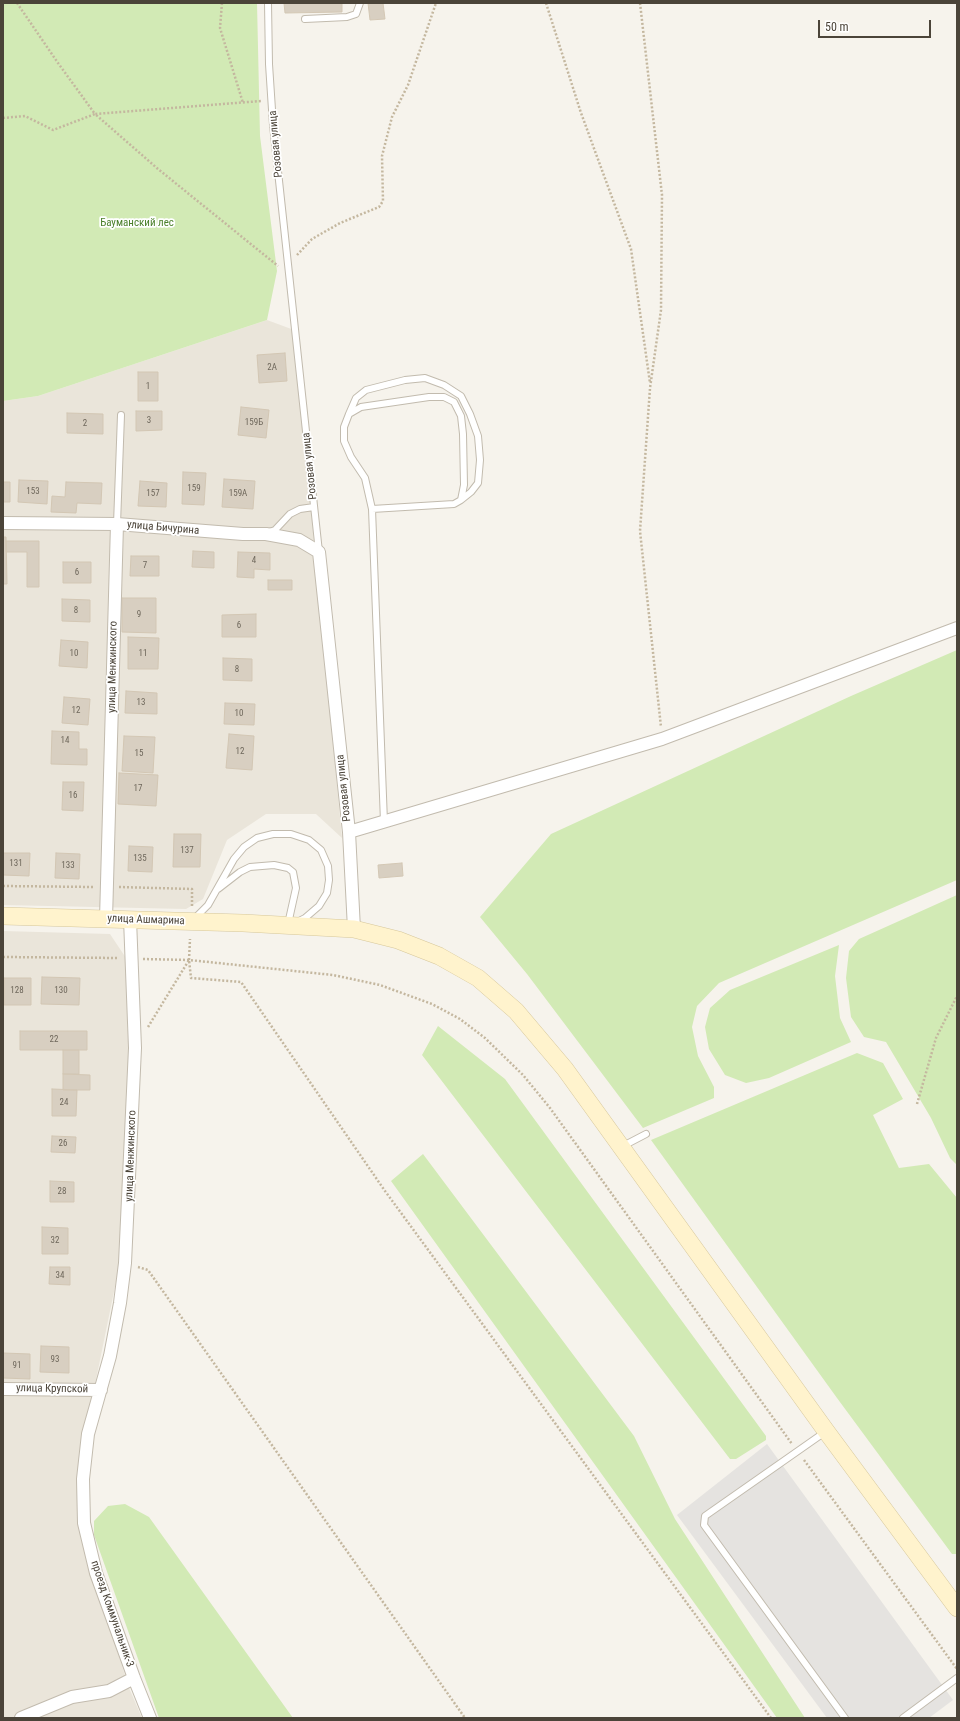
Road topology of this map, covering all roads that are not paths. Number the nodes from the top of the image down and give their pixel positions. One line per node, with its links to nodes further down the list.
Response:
1 (268, 3): 9 (lane, Розовая улица)
2 (360, 3): 3 (lane)
3 (305, 19)
4 (461, 396): 5 (lane); 6 (lane); 8 (lane)
5 (454, 402): 6 (lane); 8 (lane)
6 (349, 414): 10 (lane)
7 (121, 415): 12 (lane, улица Менжинского)
8 (461, 500): 10 (lane)
9 (314, 507): 13 (lane); 14 (lane, Розовая улица)
10 (372, 509): 16 (lane)
11 (3, 523): 12 (street, улица Бичурина)
12 (117, 524): 13 (street, улица Бичурина); 21 (street, улица Менжинского)
13 (266, 534): 14 (street, улица Бичурина)
14 (319, 552): 17 (street, Розовая улица)
15 (957, 628): 16 (street)
16 (384, 822): 17 (street)
17 (349, 832): 24 (street, Розовая улица)
18 (216, 890): 19 (lane); 23 (lane); 23 (lane)
19 (191, 914): 22 (street, улица Ашмарина); 23 (street, улица Ашмарина)
20 (3, 916): 21 (street, улица Ашмарина)
21 (106, 919): 22 (street, улица Ашмарина)
22 (130, 919): 28 (street, улица Менжинского)
23 (288, 926): 24 (street, улица Ашмарина)
24 (354, 929): 26 (street, улица Ашмарина)
25 (646, 1134): 26 (lane)
26 (621, 1147): 29 (street, улица Ашмарина)
27 (3, 1389): 28 (street, улица Крупской)
28 (101, 1390): 31 (street, проезд Коммунальник-3)
29 (826, 1431): 30 (street, улица Ашмарина); 35 (lane)
30 (957, 1608)
31 (134, 1678): 33 (street); 34 (street, проезд Коммунальник-3)
32 (957, 1678): 36 (lane)
33 (21, 1718)
34 (150, 1718)
35 (845, 1718)
36 (903, 1718)

